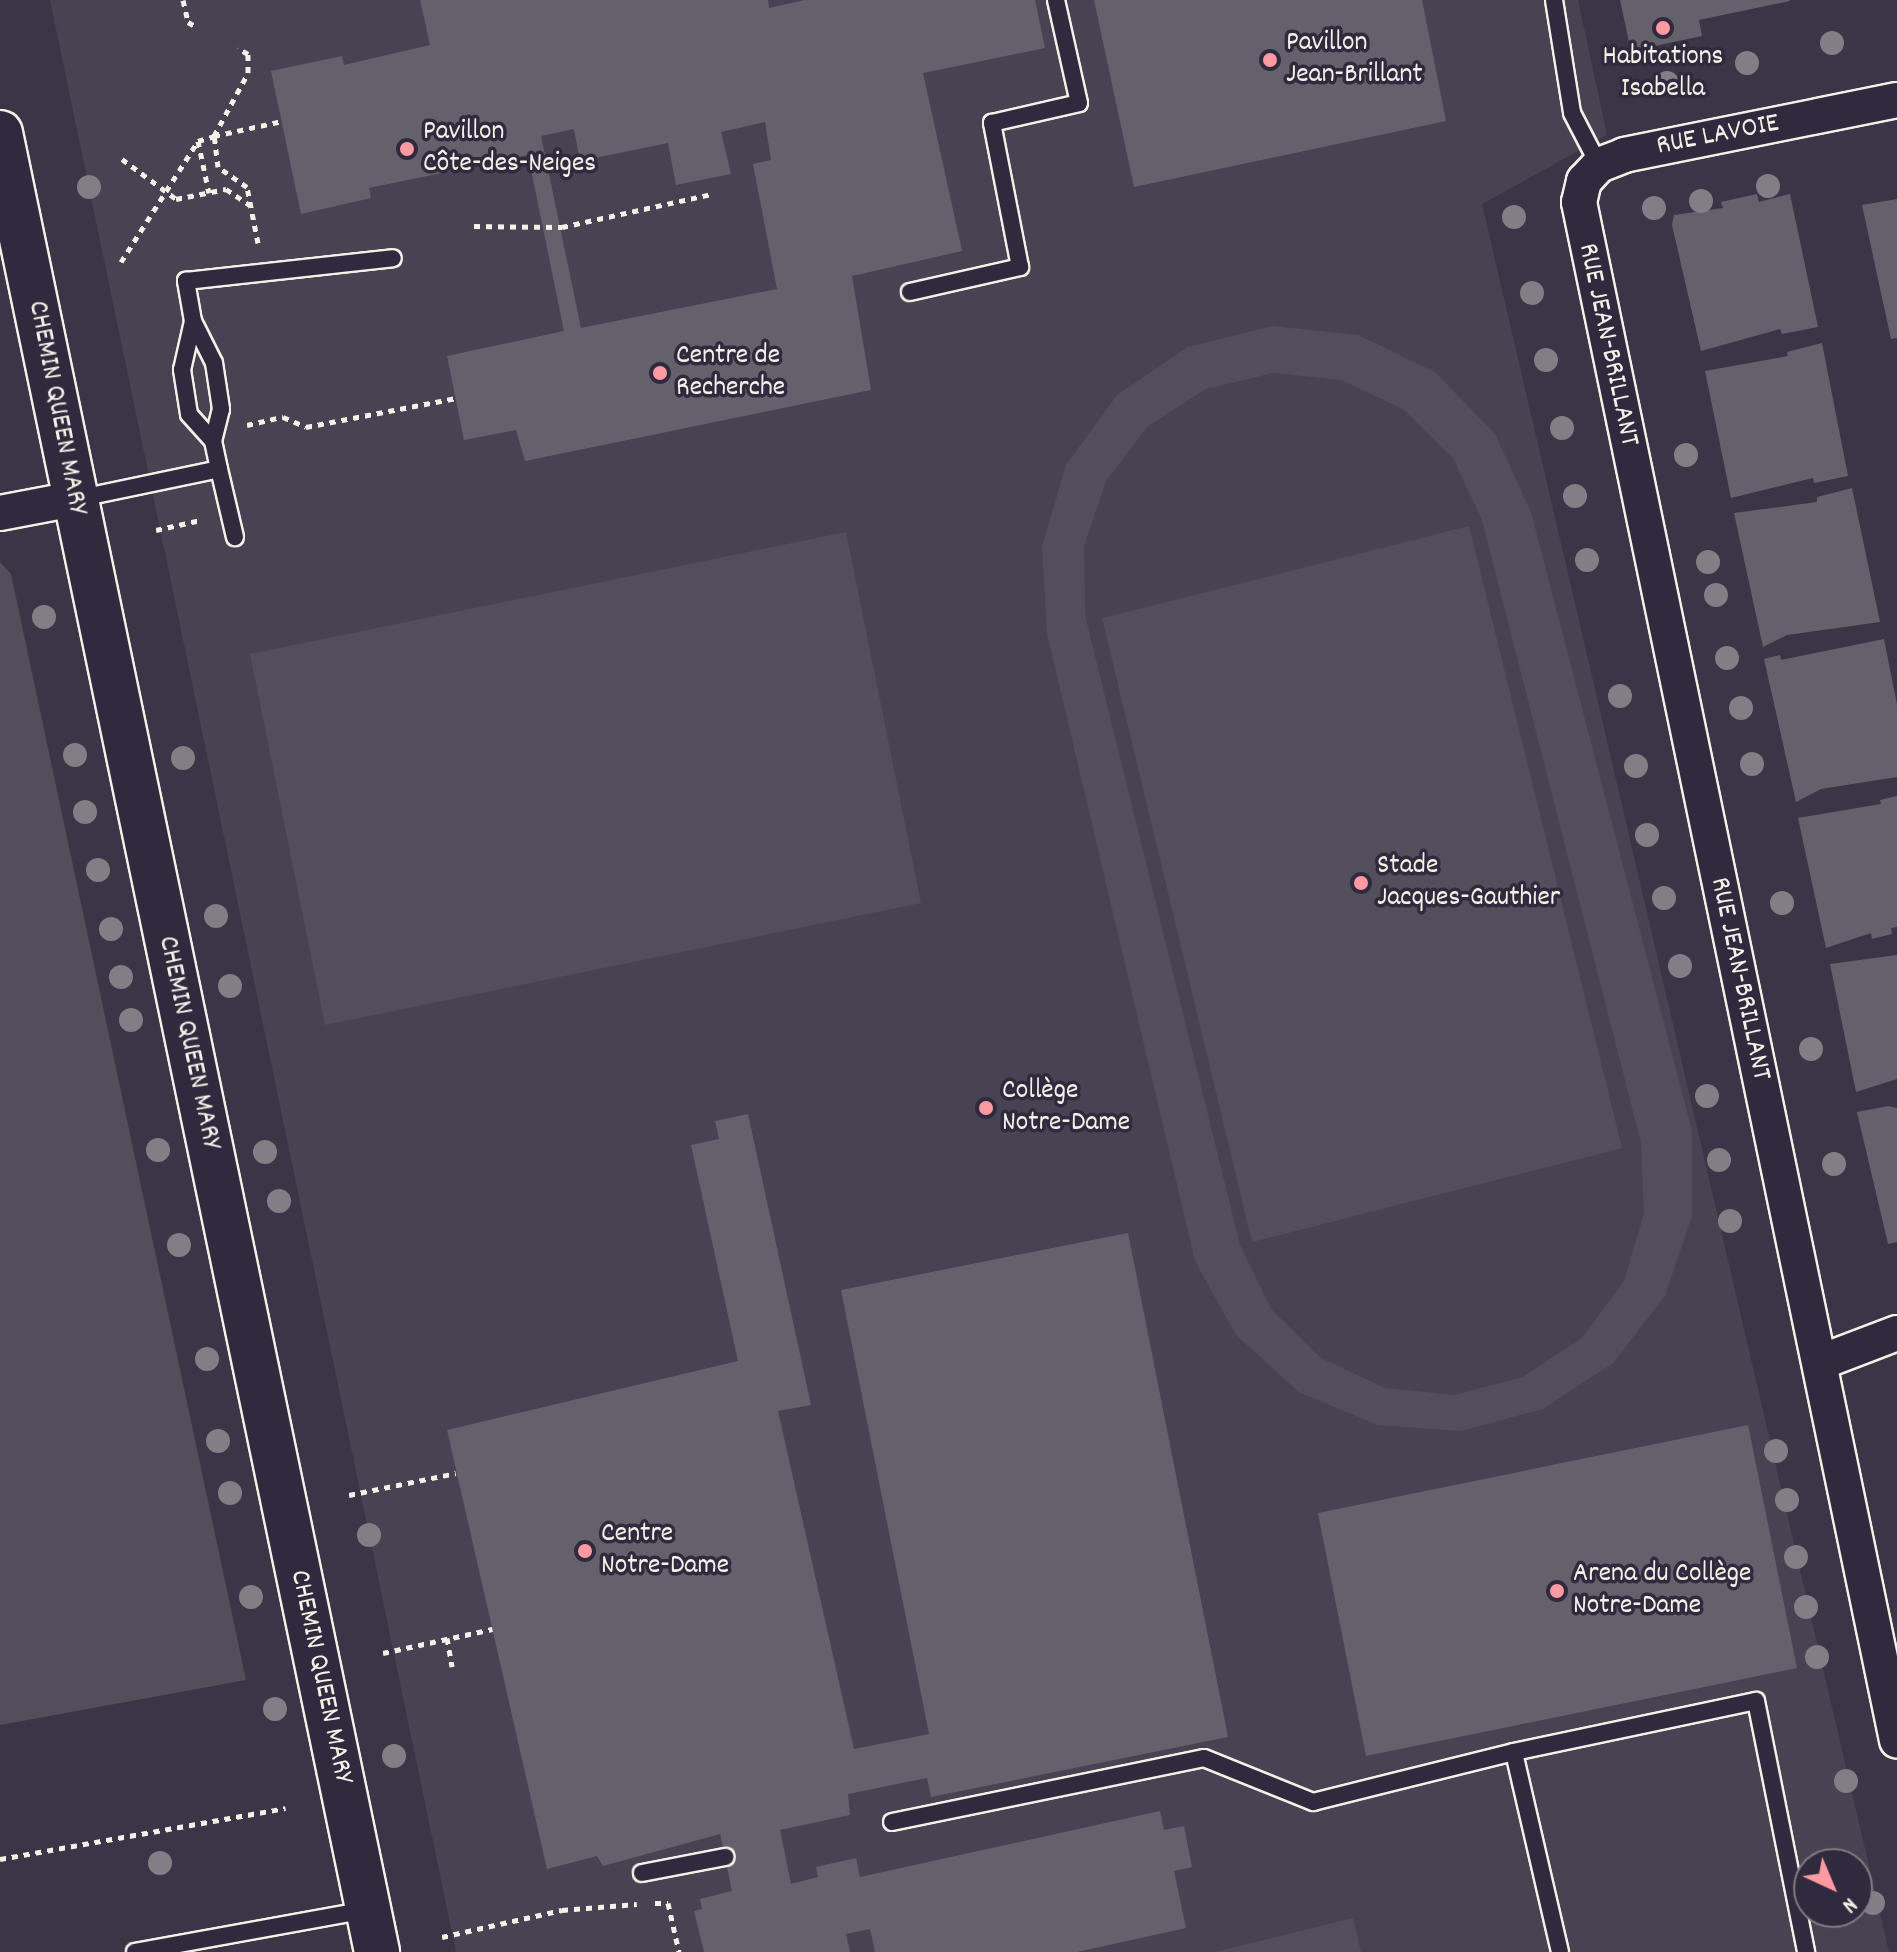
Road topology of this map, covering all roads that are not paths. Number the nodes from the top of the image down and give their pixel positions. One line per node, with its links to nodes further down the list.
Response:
1 (1056, 0): 7 (lane)
2 (1554, 0): 5 (lane)
3 (1897, 100): 5 (street, RUE LAVOIE)
4 (0, 133): 11 (street, CHEMIN QUEEN MARY)
5 (1599, 165): 15 (street, RUE JEAN-BRILLANT)
6 (393, 258): 8 (lane)
7 (910, 292)
8 (193, 321): 9 (lane); 9 (lane)
9 (213, 441): 10 (lane)
10 (219, 469): 11 (lane); 13 (lane)
11 (74, 499): 12 (street); 21 (street, CHEMIN QUEEN MARY)
12 (0, 513)
13 (235, 537)
14 (1897, 1333): 15 (street)
15 (1821, 1362): 16 (street, RUE JEAN-BRILLANT)
16 (1897, 1740)
17 (1514, 1752): 18 (lane); 24 (lane); 25 (lane)
18 (892, 1822)
19 (725, 1857): 20 (lane)
20 (642, 1873)
21 (368, 1910): 22 (lane); 23 (street, CHEMIN QUEEN MARY)
22 (135, 1952)
23 (377, 1952)
24 (1560, 1952)
25 (1806, 1952)

